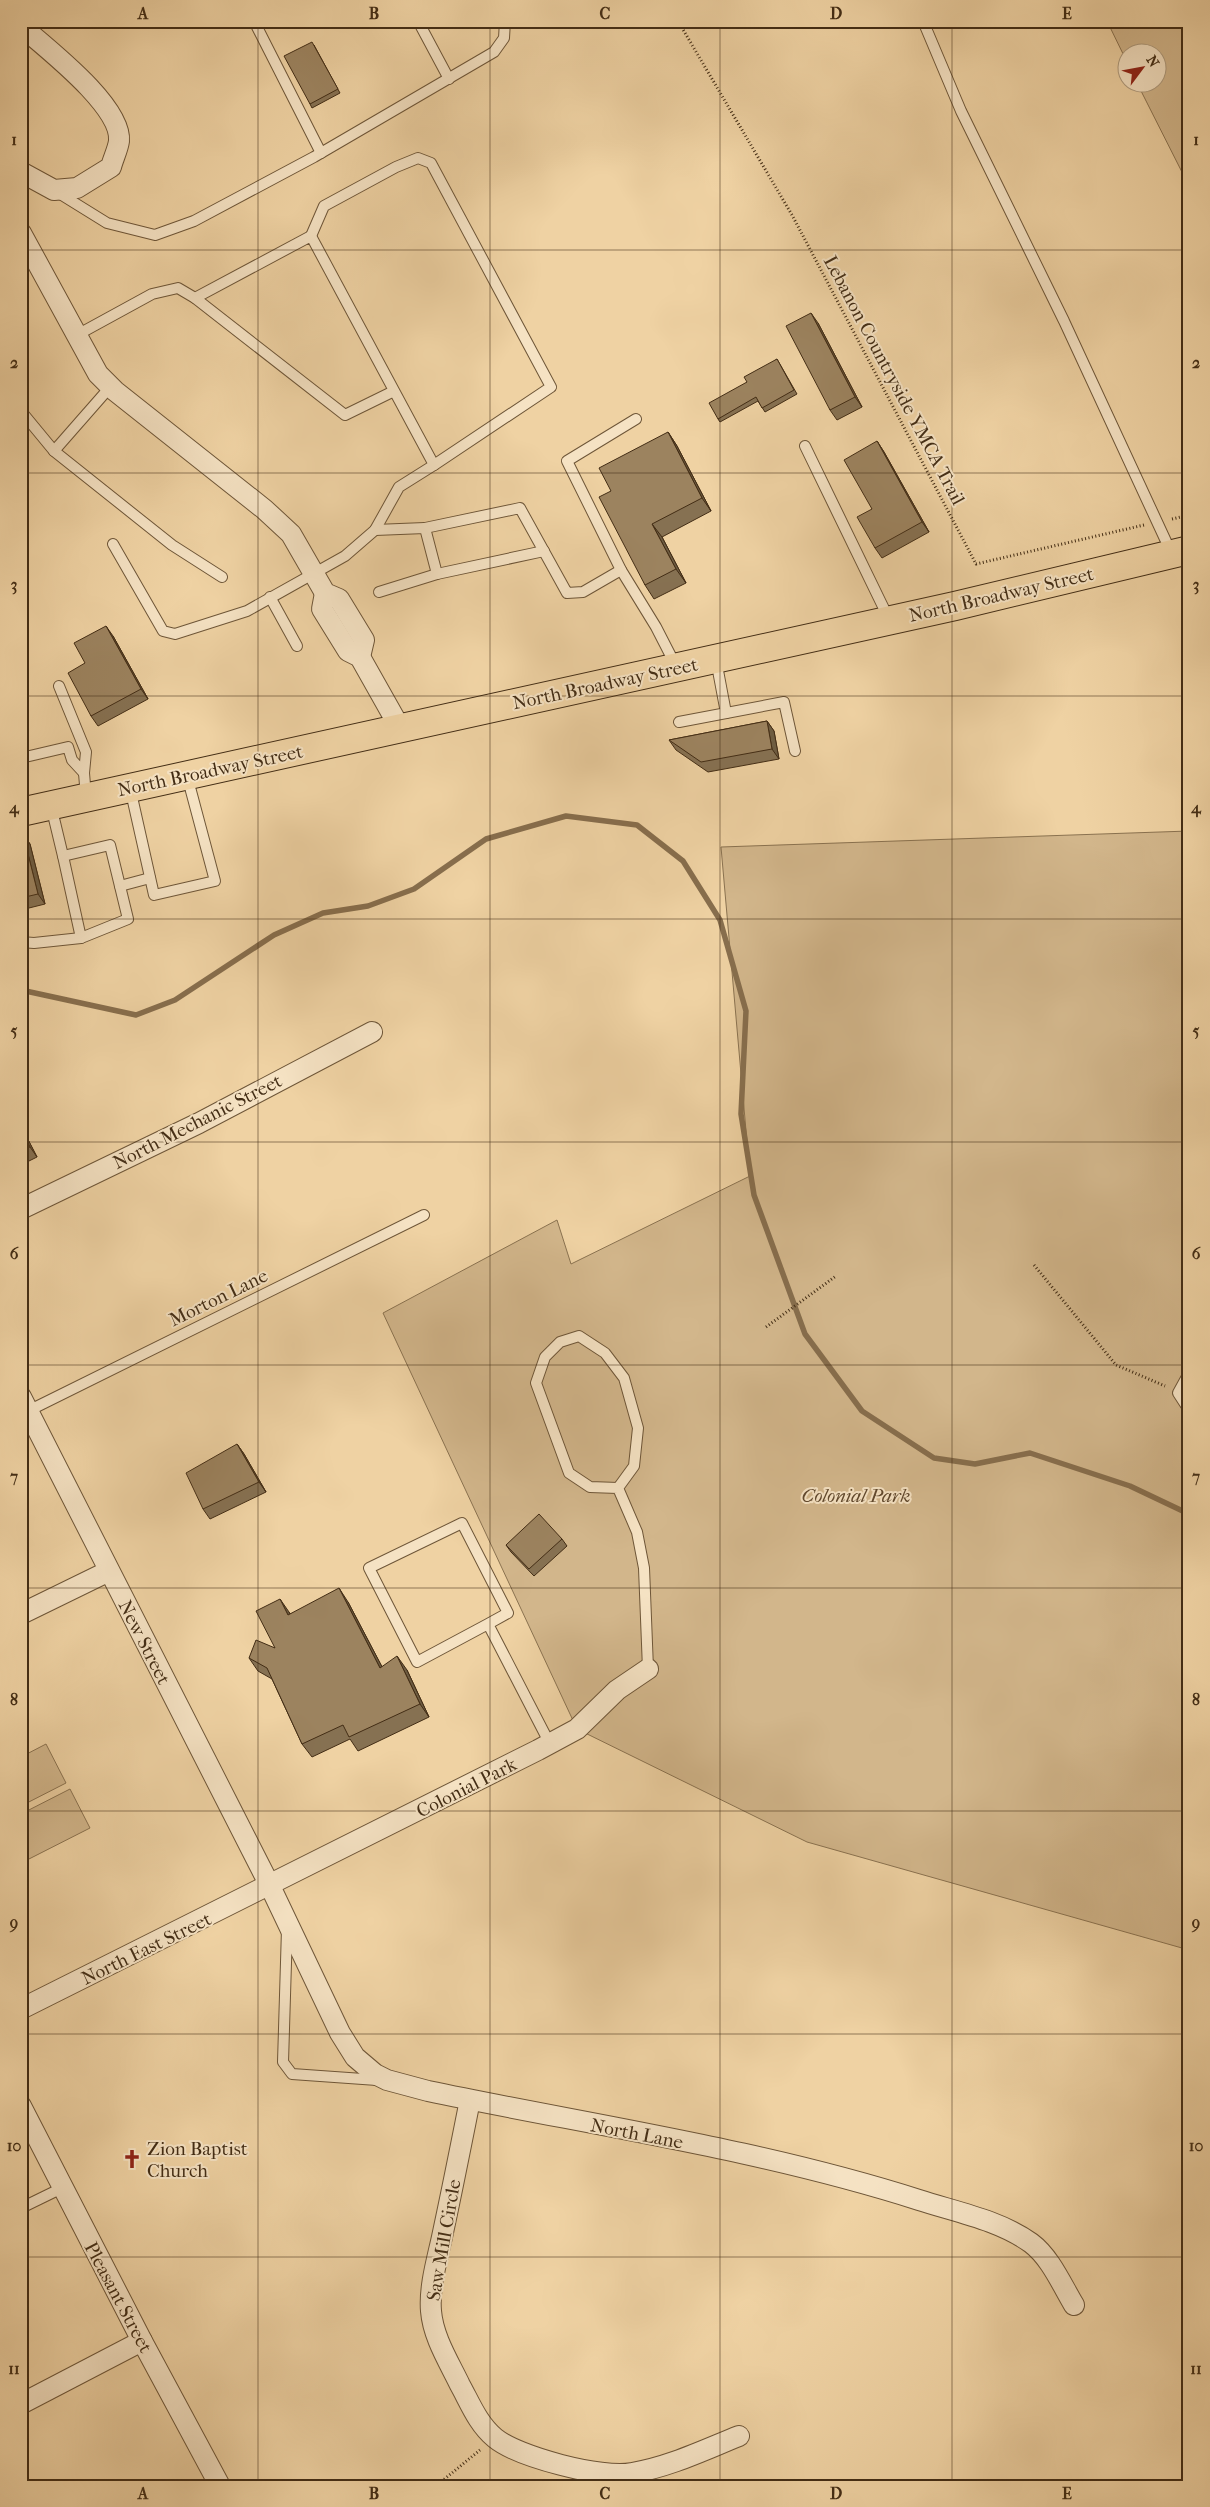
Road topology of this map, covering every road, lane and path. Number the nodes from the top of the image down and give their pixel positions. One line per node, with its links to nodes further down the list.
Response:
1 (254, 21): 8 (lane)
2 (418, 21): 7 (lane)
3 (505, 21): 7 (lane)
4 (678, 21): 23 (path, Lebanon Countryside YMCA Trail)
5 (922, 21): 23 (lane)
6 (21, 26): 10 (street)
7 (449, 78): 8 (lane)
8 (321, 153): 10 (lane)
9 (21, 172): 10 (street)
10 (54, 190)
11 (21, 233): 14 (street)
12 (311, 236): 13 (lane); 16 (lane); 21 (lane)
13 (195, 298): 14 (lane); 16 (lane)
14 (77, 335): 15 (street)
15 (110, 386): 20 (lane); 30 (street)
16 (394, 390): 21 (lane)
17 (21, 411): 20 (lane)
18 (636, 419): 29 (lane)
19 (805, 446): 35 (lane)
20 (54, 451): 32 (lane)
21 (434, 465): 25 (lane)
22 (1189, 515): 23 (path, Lebanon Countryside YMCA Trail)
23 (1157, 522): 28 (lane)
24 (425, 528): 25 (lane); 27 (lane); 31 (lane)
25 (375, 530): 30 (lane)
26 (113, 544): 34 (lane)
27 (544, 551): 29 (lane); 31 (lane)
28 (1180, 552): 35 (main road, North Broadway Street)
29 (621, 570): 38 (lane)
30 (314, 574): 34 (lane); 42 (street)
31 (437, 574): 33 (lane)
32 (222, 577)
33 (379, 592)
34 (270, 597): 36 (lane)
35 (889, 620): 37 (main road, North Broadway Street)
36 (297, 646)
37 (715, 658): 38 (main road, North Broadway Street); 40 (lane)
38 (676, 667): 42 (main road, North Broadway Street)
39 (59, 686): 46 (lane)
40 (726, 713): 41 (lane); 43 (lane)
41 (679, 722)
42 (400, 728): 45 (main road, North Broadway Street)
43 (795, 751)
44 (21, 758): 46 (lane)
45 (186, 775): 47 (main road, North Broadway Street); 51 (lane)
46 (85, 785): 47 (main road, North Broadway Street); 48 (main road, North Broadway Street)
47 (130, 787): 51 (lane)
48 (50, 805): 49 (main road, North Broadway Street); 50 (lane)
49 (21, 812)
50 (63, 856): 52 (lane); 53 (lane)
51 (150, 878): 52 (lane)
52 (120, 886): 53 (lane)
53 (81, 938): 54 (lane)
54 (21, 942)
55 (372, 1032): 56 (street, North Mechanic Street)
56 (21, 1209)
57 (424, 1215): 63 (lane, Morton Lane)
58 (1034, 1265): 62 (path)
59 (836, 1276): 60 (path)
60 (766, 1327)
61 (1189, 1373): 64 (lane)
62 (1165, 1386)
63 (24, 1408): 66 (street, New Street)
64 (1189, 1410)
65 (618, 1488): 65 (lane); 69 (lane)
66 (109, 1571): 67 (street); 71 (street, New Street)
67 (21, 1614)
68 (488, 1624): 68 (lane); 70 (lane)
69 (648, 1669): 70 (street, Colonial Park)
70 (550, 1744): 71 (street, Colonial Park)
71 (270, 1886): 72 (street, North Lane); 73 (street, North East Street)
72 (287, 1921): 74 (street, North Lane); 74 (lane)
73 (21, 2009)
74 (387, 2080): 75 (street, North Lane)
75 (470, 2100): 79 (street, North Lane); 83 (street, Saw Mill Circle)
76 (21, 2106): 77 (street, Pleasant Street)
77 (62, 2188): 78 (lane); 80 (street, Pleasant Street)
78 (21, 2208)
79 (1074, 2305)
80 (142, 2341): 81 (street); 84 (street, Pleasant Street)
81 (21, 2404)
82 (739, 2436): 83 (street, Saw Mill Circle)
83 (494, 2438): 85 (path)
84 (220, 2486)
85 (436, 2486)

